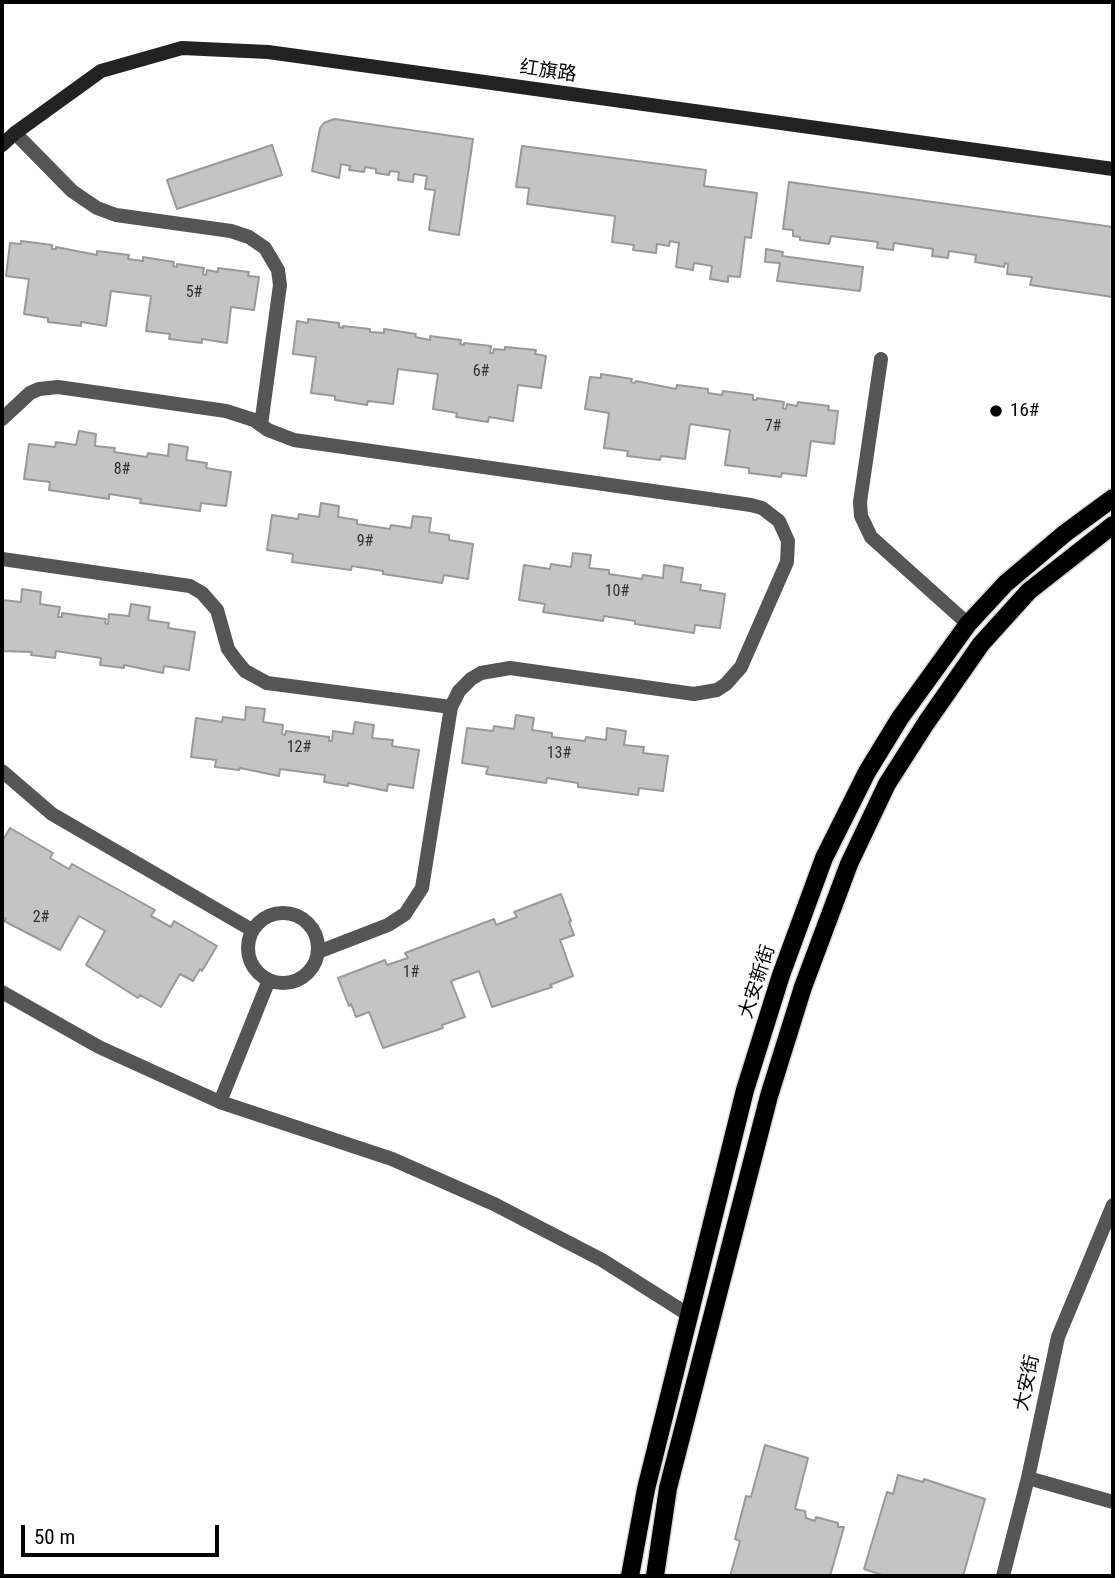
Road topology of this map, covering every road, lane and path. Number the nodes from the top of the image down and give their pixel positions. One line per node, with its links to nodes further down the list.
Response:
1 (15, 133): 2 (street, 红旗路); 3 (street, 红旗路); 6 (street)
2 (2, 145)
3 (1113, 169)
4 (881, 359): 10 (street)
5 (2, 419): 6 (street)
6 (261, 425): 11 (street)
7 (1113, 498): 10 (main road, 大安新街)
8 (1113, 525): 23 (main road)
9 (2, 559): 11 (street)
10 (968, 624): 19 (main road, 大安新街)
11 (451, 707): 14 (street)
12 (2, 771): 13 (street)
13 (252, 930): 14 (street); 15 (street)
14 (318, 952): 15 (street)
15 (269, 980): 17 (street)
16 (2, 992): 17 (street)
17 (220, 1102): 19 (street)
18 (1113, 1205): 20 (street, 大安街)
19 (689, 1315): 22 (main road, 大安新街)
20 (1028, 1478): 21 (street); 24 (street, 大安街)
21 (1113, 1502)
22 (630, 1576)
23 (655, 1576)
24 (1003, 1576)

